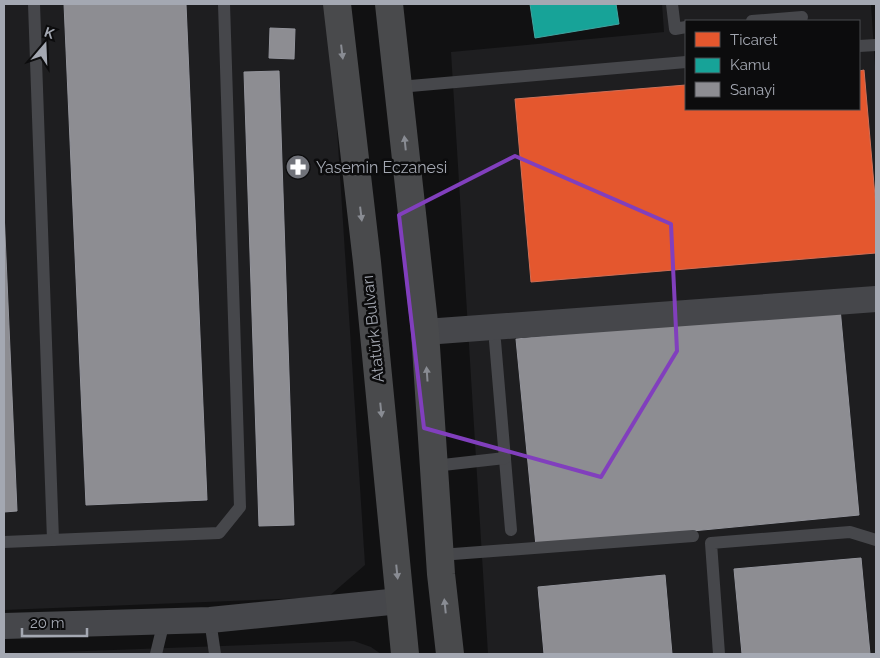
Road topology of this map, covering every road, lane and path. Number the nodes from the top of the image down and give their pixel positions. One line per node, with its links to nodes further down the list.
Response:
1 (34, 4): 20 (lane)
2 (224, 4): 20 (lane)
3 (337, 4): 24 (main road, Atatürk Bulvarı, one-way to 24)
4 (389, 4): 12 (main road)
5 (672, 4): 8 (lane)
6 (802, 16): 7 (lane)
7 (762, 20)
8 (685, 28)
9 (876, 45): 10 (lane)
10 (860, 46)
11 (685, 62): 12 (lane)
12 (399, 88): 14 (main road, one-way to 12)
13 (876, 299): 14 (street)
14 (424, 332): 17 (main road, one-way to 14)
15 (495, 341): 16 (lane)
16 (505, 458): 17 (lane); 18 (lane)
17 (434, 466): 23 (main road)
18 (511, 530)
19 (693, 536): 23 (lane)
20 (53, 540): 22 (lane)
21 (876, 540): 32 (lane)
22 (4, 542)
23 (440, 555): 31 (main road, one-way to 23)
24 (400, 601): 25 (street); 30 (main road, Atatürk Bulvarı)
25 (210, 620): 26 (street); 29 (lane)
26 (164, 622): 27 (street); 28 (lane)
27 (4, 626)
28 (156, 654)
29 (216, 654)
30 (405, 654)
31 (450, 654)
32 (719, 654)

